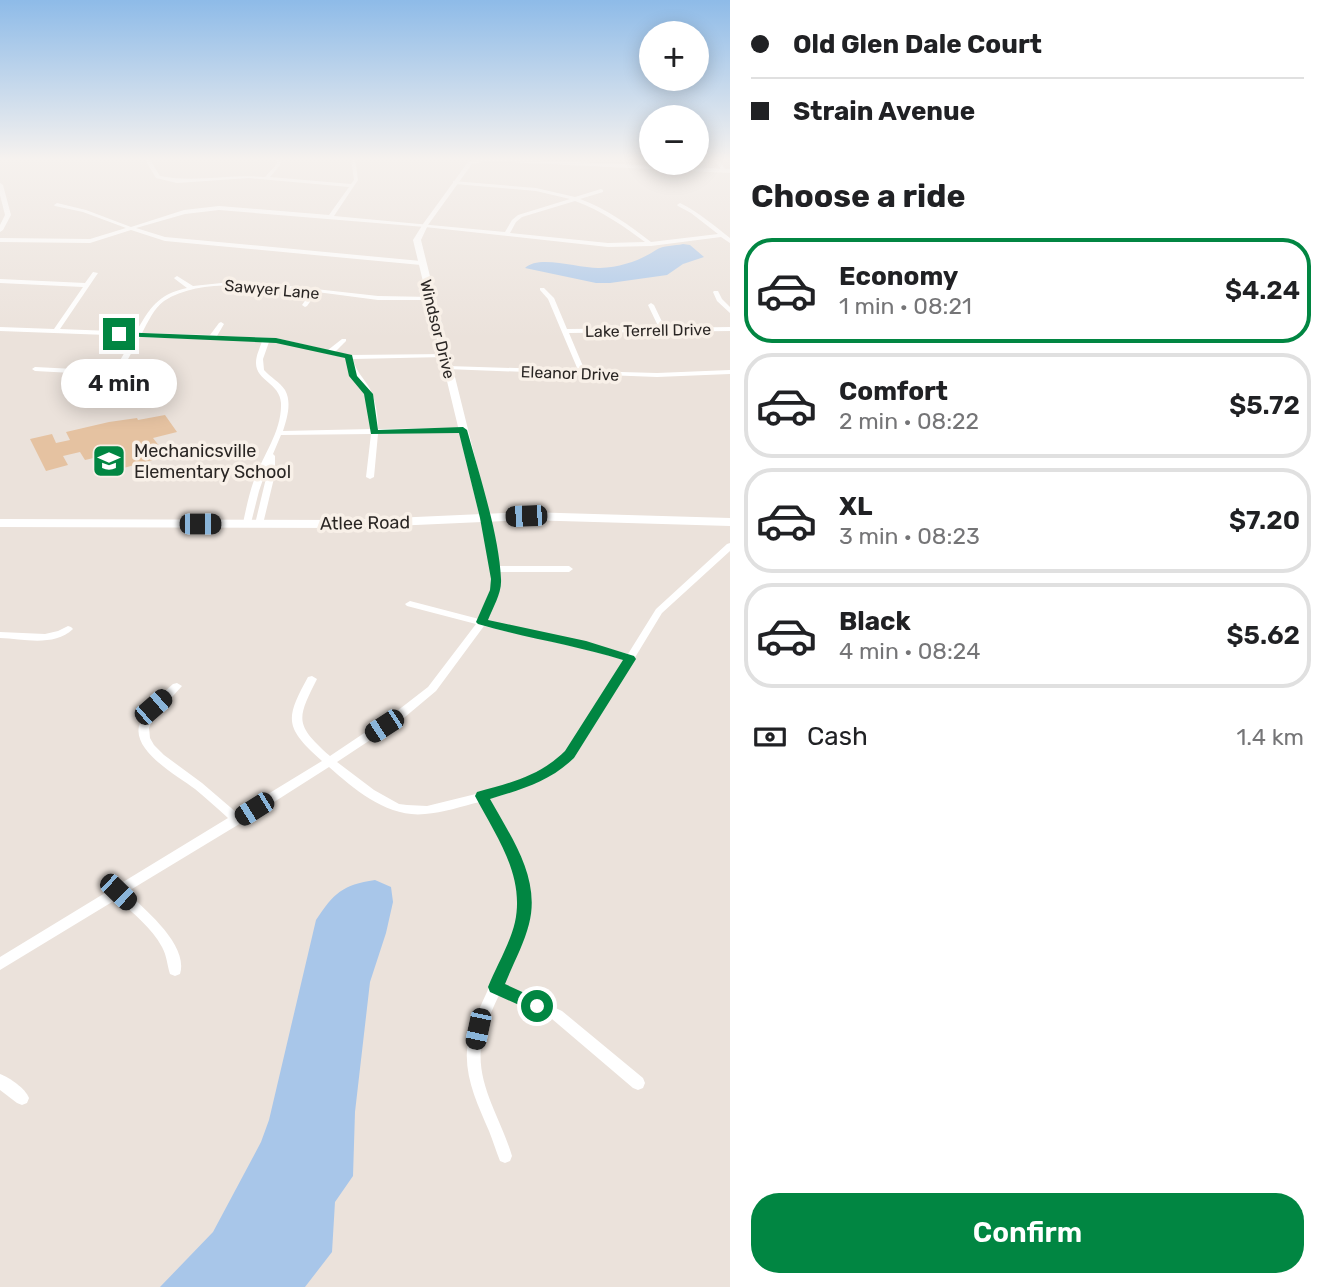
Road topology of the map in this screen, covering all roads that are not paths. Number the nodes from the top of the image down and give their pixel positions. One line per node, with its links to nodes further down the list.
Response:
1 (107, 218): 9 (street)
2 (166, 218): 9 (street)
3 (343, 218): 8 (street)
4 (430, 218): 8 (street, Windsor Drive)
5 (518, 218): 10 (street)
6 (618, 218): 14 (street)
7 (699, 218): 11 (street)
8 (425, 225): 10 (street); 15 (street, Windsor Drive)
9 (133, 229): 12 (street); 15 (street)
10 (507, 234): 14 (street)
11 (723, 235): 13 (street); 14 (street)
12 (0, 240)
13 (730, 241)
14 (651, 244)
15 (421, 263): 24 (street, Windsor Drive)
16 (95, 273): 19 (street)
17 (177, 278): 20 (street)
18 (0, 281): 19 (street)
19 (87, 285): 32 (street)
20 (192, 288): 22 (street, Sawyer Lane); 34 (street, Sawyer Lane)
21 (542, 289): 33 (street)
22 (314, 292): 24 (street, Sawyer Lane); 25 (street)
23 (716, 292): 27 (street)
24 (430, 298): 39 (street, Windsor Drive)
25 (305, 305)
26 (650, 305): 31 (street)
27 (730, 311)
28 (221, 324): 35 (street)
29 (0, 329): 32 (street)
30 (730, 329): 31 (street, Lake Terrell Drive)
31 (663, 330): 33 (street, Lake Terrell Drive)
32 (56, 331): 34 (street)
33 (565, 331): 44 (street)
34 (140, 335): 35 (street); 45 (street, Sawyer Lane)
35 (212, 338): 36 (street)
36 (266, 340): 38 (street); 48 (street)
37 (344, 340): 38 (street)
38 (329, 353): 40 (street)
39 (445, 355): 40 (street); 41 (street, Windsor Drive)
40 (349, 357): 49 (street)
41 (448, 368): 44 (street, Eleanor Drive); 47 (street, Windsor Drive)
42 (35, 369): 45 (street)
43 (730, 372): 44 (street, Eleanor Drive)
44 (583, 373)
45 (116, 374): 46 (street)
46 (165, 376)
47 (463, 430): 49 (street); 51 (street, Windsor Drive)
48 (277, 433): 49 (street); 53 (street)
49 (374, 433): 50 (street)
50 (370, 477)
51 (485, 518): 53 (main road, Atlee Road); 54 (main road, Atlee Road); 56 (street)
52 (0, 523): 53 (main road, Atlee Road)
53 (253, 524)
54 (729, 525)
55 (730, 546): 62 (street)
56 (494, 569): 57 (street); 59 (street)
57 (569, 569)
58 (410, 604): 59 (street)
59 (482, 622): 62 (street); 65 (street)
60 (68, 629): 61 (street)
61 (0, 635)
62 (630, 659): 66 (street)
63 (312, 679): 65 (street)
64 (177, 686): 67 (street)
65 (330, 761): 66 (street); 67 (street)
66 (482, 796): 71 (street)
67 (237, 820): 68 (street)
68 (118, 892): 69 (street); 70 (street)
69 (2, 959)
70 (175, 970)
71 (496, 987): 73 (street); 75 (street)
72 (0, 1081): 74 (street)
73 (638, 1083)
74 (22, 1098)
75 (505, 1156)

